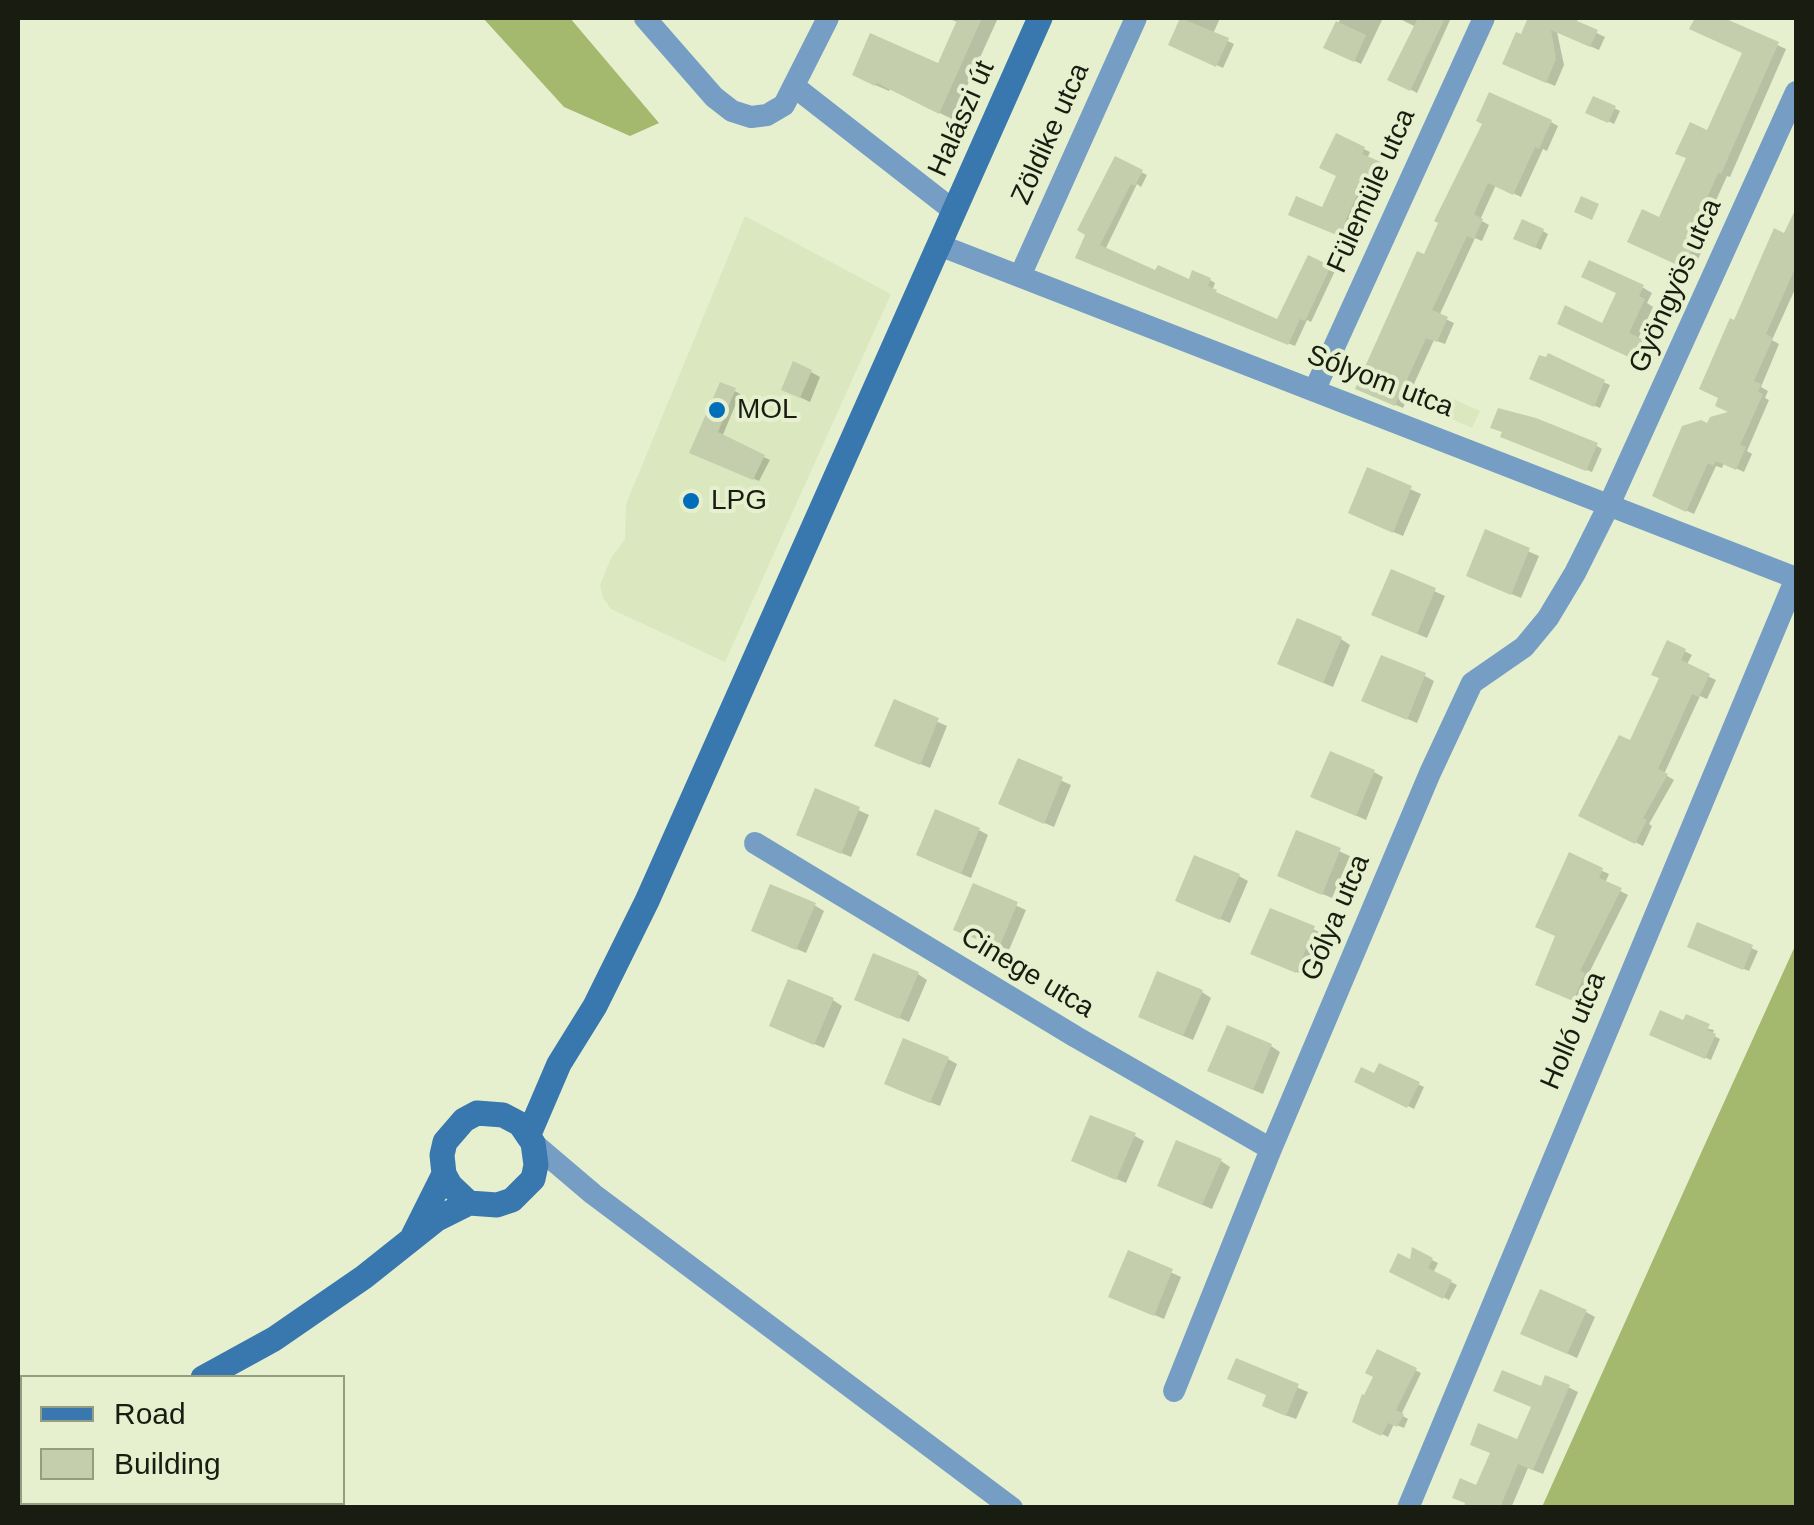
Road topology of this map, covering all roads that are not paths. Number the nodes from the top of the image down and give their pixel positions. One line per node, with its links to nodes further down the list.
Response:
1 (645, 18): 6 (street)
2 (828, 18): 6 (street)
3 (1040, 18): 8 (main road, Halászi út)
4 (1136, 18): 10 (street, Zöldike utca)
5 (1484, 18): 11 (street, Fülemüle utca)
6 (796, 87): 8 (street)
7 (1796, 92): 12 (street, Gyöngyös utca)
8 (954, 212): 9 (main road, Halászi út)
9 (940, 245): 10 (street, Sólyom utca); 15 (main road, Halászi út)
10 (1020, 276): 11 (street, Sólyom utca)
11 (1315, 388): 12 (street, Sólyom utca)
12 (1609, 505): 13 (street, Sólyom utca); 18 (street, Gólya utca)
13 (1796, 578): 27 (street, Holló utca)
14 (755, 843): 18 (street, Cinege utca)
15 (559, 1064): 16 (main road); 17 (main road)
16 (503, 1115): 17 (main road); 19 (main road)
17 (531, 1138): 20 (main road); 21 (street)
18 (1271, 1149): 25 (street, Gólya utca)
19 (444, 1174): 22 (main road); 23 (main road)
20 (533, 1178): 21 (street); 22 (main road)
21 (593, 1194): 26 (street)
22 (469, 1203): 23 (main road)
23 (413, 1236): 24 (main road)
24 (208, 1375)
25 (1174, 1392)
26 (1012, 1508)
27 (1408, 1508)

